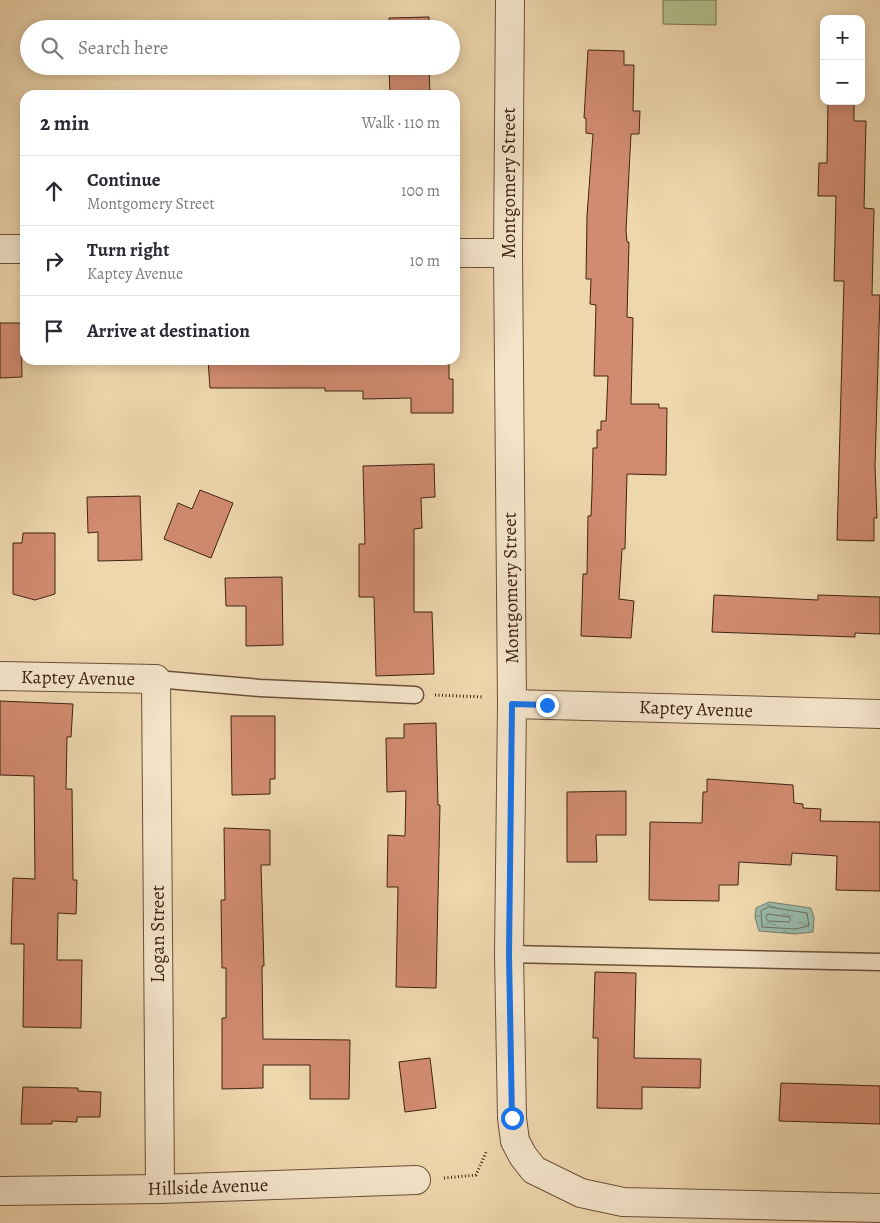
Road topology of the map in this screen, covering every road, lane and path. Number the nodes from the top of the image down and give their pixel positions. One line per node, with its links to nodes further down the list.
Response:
1 (510, 0): 5 (street, Montgomery Street)
2 (0, 249): 3 (street)
3 (20, 249)
4 (460, 252): 5 (street)
5 (508, 253): 9 (street, Montgomery Street)
6 (0, 676): 7 (street, Kaptey Avenue)
7 (156, 679): 8 (lane); 15 (street, Logan Street)
8 (415, 694): 9 (path)
9 (501, 701): 10 (street, Kaptey Avenue); 11 (street, Montgomery Street)
10 (880, 714)
11 (509, 954): 12 (lane); 13 (street, Montgomery Street)
12 (880, 962)
13 (515, 1141): 14 (path); 17 (street, Montgomery Street)
14 (416, 1180): 15 (street, Hillside Avenue)
15 (160, 1189): 16 (street, Hillside Avenue)
16 (0, 1191)
17 (880, 1208)

